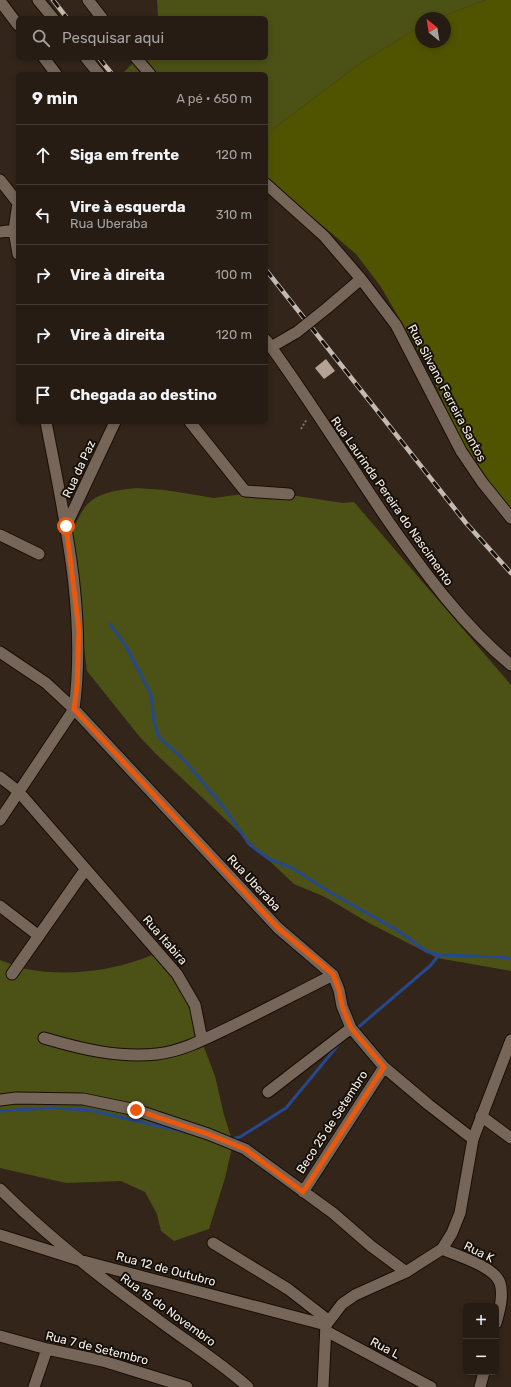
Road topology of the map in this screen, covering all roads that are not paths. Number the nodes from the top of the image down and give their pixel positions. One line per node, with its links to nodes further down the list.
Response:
1 (38, 0): 4 (street)
2 (88, 0): 5 (street)
3 (0, 1): 6 (street)
4 (51, 16)
5 (100, 16)
6 (16, 21)
7 (46, 60): 10 (street)
8 (88, 60): 11 (street)
9 (138, 60): 12 (street)
10 (54, 72)
11 (97, 72)
12 (148, 72)
13 (0, 180): 15 (street)
14 (268, 186): 20 (street, Rua Silvano Ferreira Santos)
15 (16, 200)
16 (16, 216): 17 (street)
17 (14, 230): 18 (street); 19 (street)
18 (0, 232)
19 (16, 242)
20 (361, 279): 21 (street, bridge); 26 (street, Rua Silvano Ferreira Santos)
21 (268, 343): 31 (street, Rua Laurinda Pereira do Nascimento)
22 (46, 424): 27 (street)
23 (114, 424): 27 (street, Rua da Paz)
24 (192, 424): 25 (street)
25 (289, 494)
26 (511, 518)
27 (66, 526): 32 (street)
28 (0, 535): 29 (street)
29 (38, 554)
30 (0, 652): 32 (street, Rua Uberaba)
31 (511, 665)
32 (74, 709): 34 (street); 40 (street, Rua Uberaba)
33 (0, 776): 34 (street, Rua Itabira)
34 (18, 791): 35 (street); 36 (street, Rua Itabira)
35 (0, 820)
36 (86, 870): 38 (street); 43 (street, Rua Itabira)
37 (0, 906): 38 (street)
38 (39, 936): 39 (street)
39 (12, 974)
40 (333, 974): 41 (street); 43 (street)
41 (351, 1028): 45 (street); 46 (street)
42 (44, 1038): 43 (street)
43 (202, 1040)
44 (511, 1040): 48 (street)
45 (384, 1067): 50 (street); 52 (street, Beco 25 de Setembro)
46 (268, 1092)
47 (0, 1100): 52 (street)
48 (485, 1119): 49 (street); 50 (street)
49 (511, 1138)
50 (474, 1139): 55 (street)
51 (0, 1189): 56 (street, Rua 15 do Novembro)
52 (303, 1192): 57 (street)
53 (0, 1235): 56 (street, Rua 12 de Outubro)
54 (213, 1243): 59 (street)
55 (442, 1249): 57 (street); 58 (street, Rua K)
56 (79, 1260): 59 (street, Rua 12 de Outubro); 66 (street, Rua 15 do Novembro)
57 (406, 1272): 59 (street)
58 (499, 1308)
59 (326, 1326): 63 (street, Rua L); 67 (street)
60 (0, 1336): 61 (street, Rua 7 de Setembro)
61 (47, 1349): 64 (street); 65 (street, Rua 7 de Setembro)
62 (483, 1375): 69 (street)
63 (417, 1384): 68 (street, Rua L)
64 (34, 1387)
65 (187, 1387)
66 (248, 1387)
67 (323, 1387)
68 (431, 1387)
69 (480, 1387)

